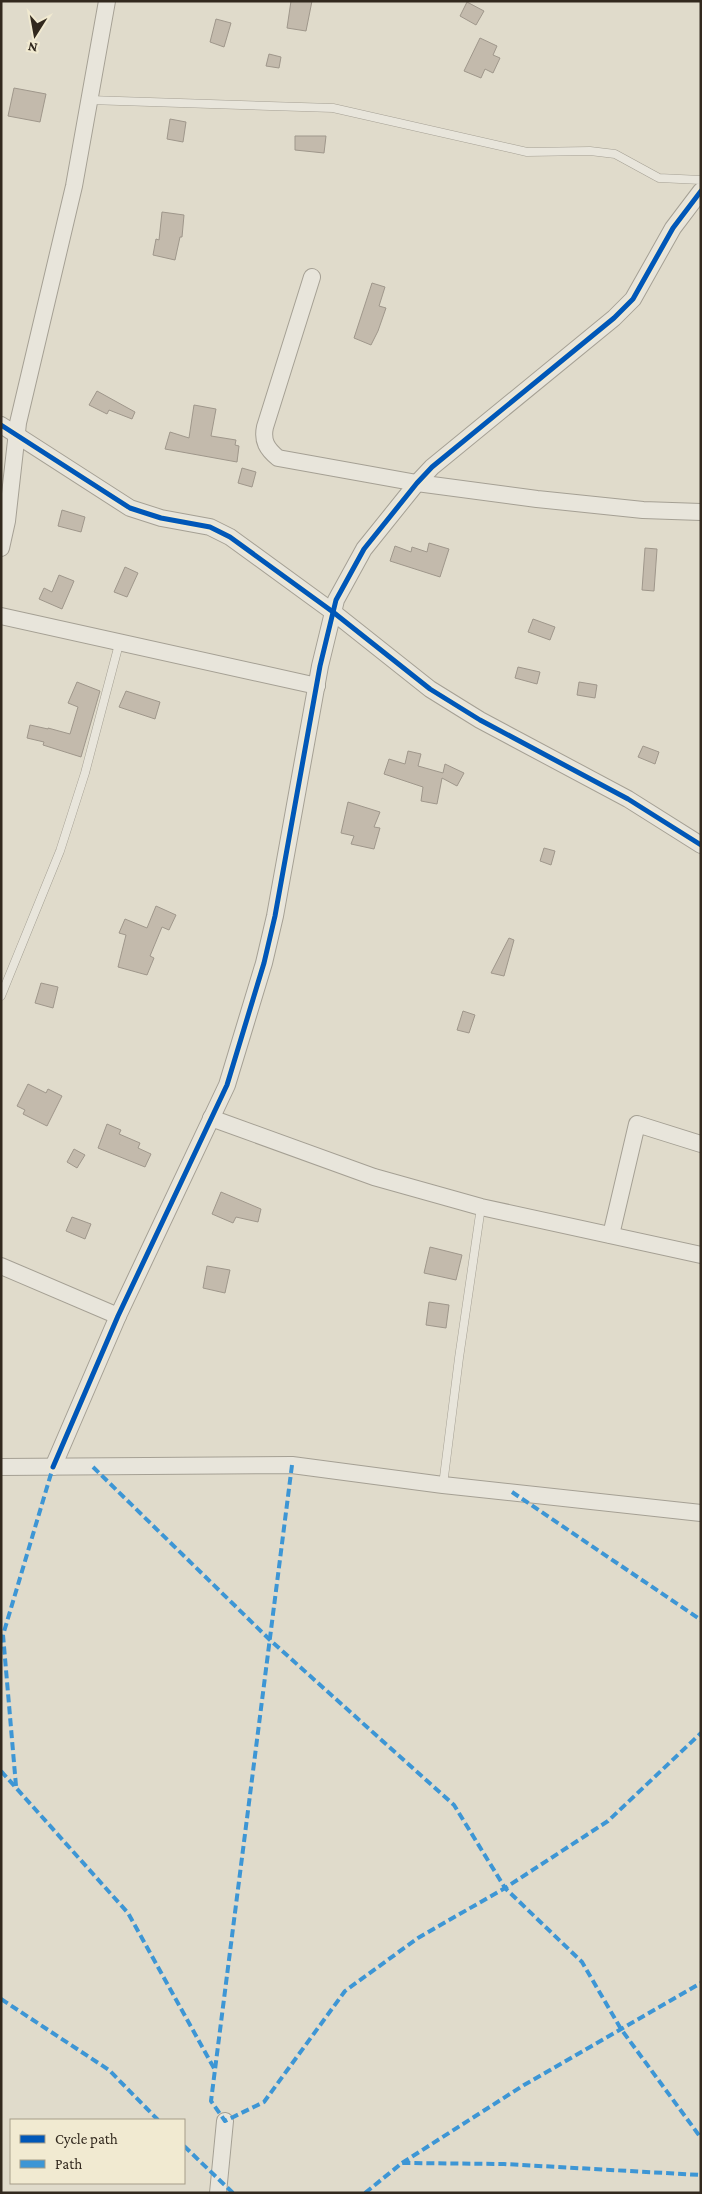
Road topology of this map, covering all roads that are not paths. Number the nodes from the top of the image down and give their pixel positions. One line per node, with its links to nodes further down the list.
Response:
1 (107, 1): 2 (street)
2 (88, 100): 3 (lane); 7 (street)
3 (701, 180)
4 (701, 191): 8 (street)
5 (312, 278): 8 (street)
6 (1, 426): 7 (street)
7 (17, 434): 10 (street); 11 (street)
8 (417, 483): 9 (street); 11 (street)
9 (701, 512)
10 (1, 548)
11 (333, 612): 14 (street); 15 (street)
12 (1, 616): 13 (street)
13 (119, 644): 14 (street); 16 (lane)
14 (318, 686): 17 (street)
15 (701, 845)
16 (1, 996)
17 (211, 1118): 19 (street); 23 (street)
18 (701, 1144): 20 (street)
19 (481, 1207): 20 (street); 26 (lane)
20 (611, 1235): 21 (street)
21 (701, 1255)
22 (1, 1266): 23 (street)
23 (118, 1316): 24 (street)
24 (53, 1467): 25 (street); 26 (street)
25 (1, 1468)
26 (443, 1485): 27 (street)
27 (701, 1513)
28 (224, 2121): 29 (street)
29 (218, 2193)

